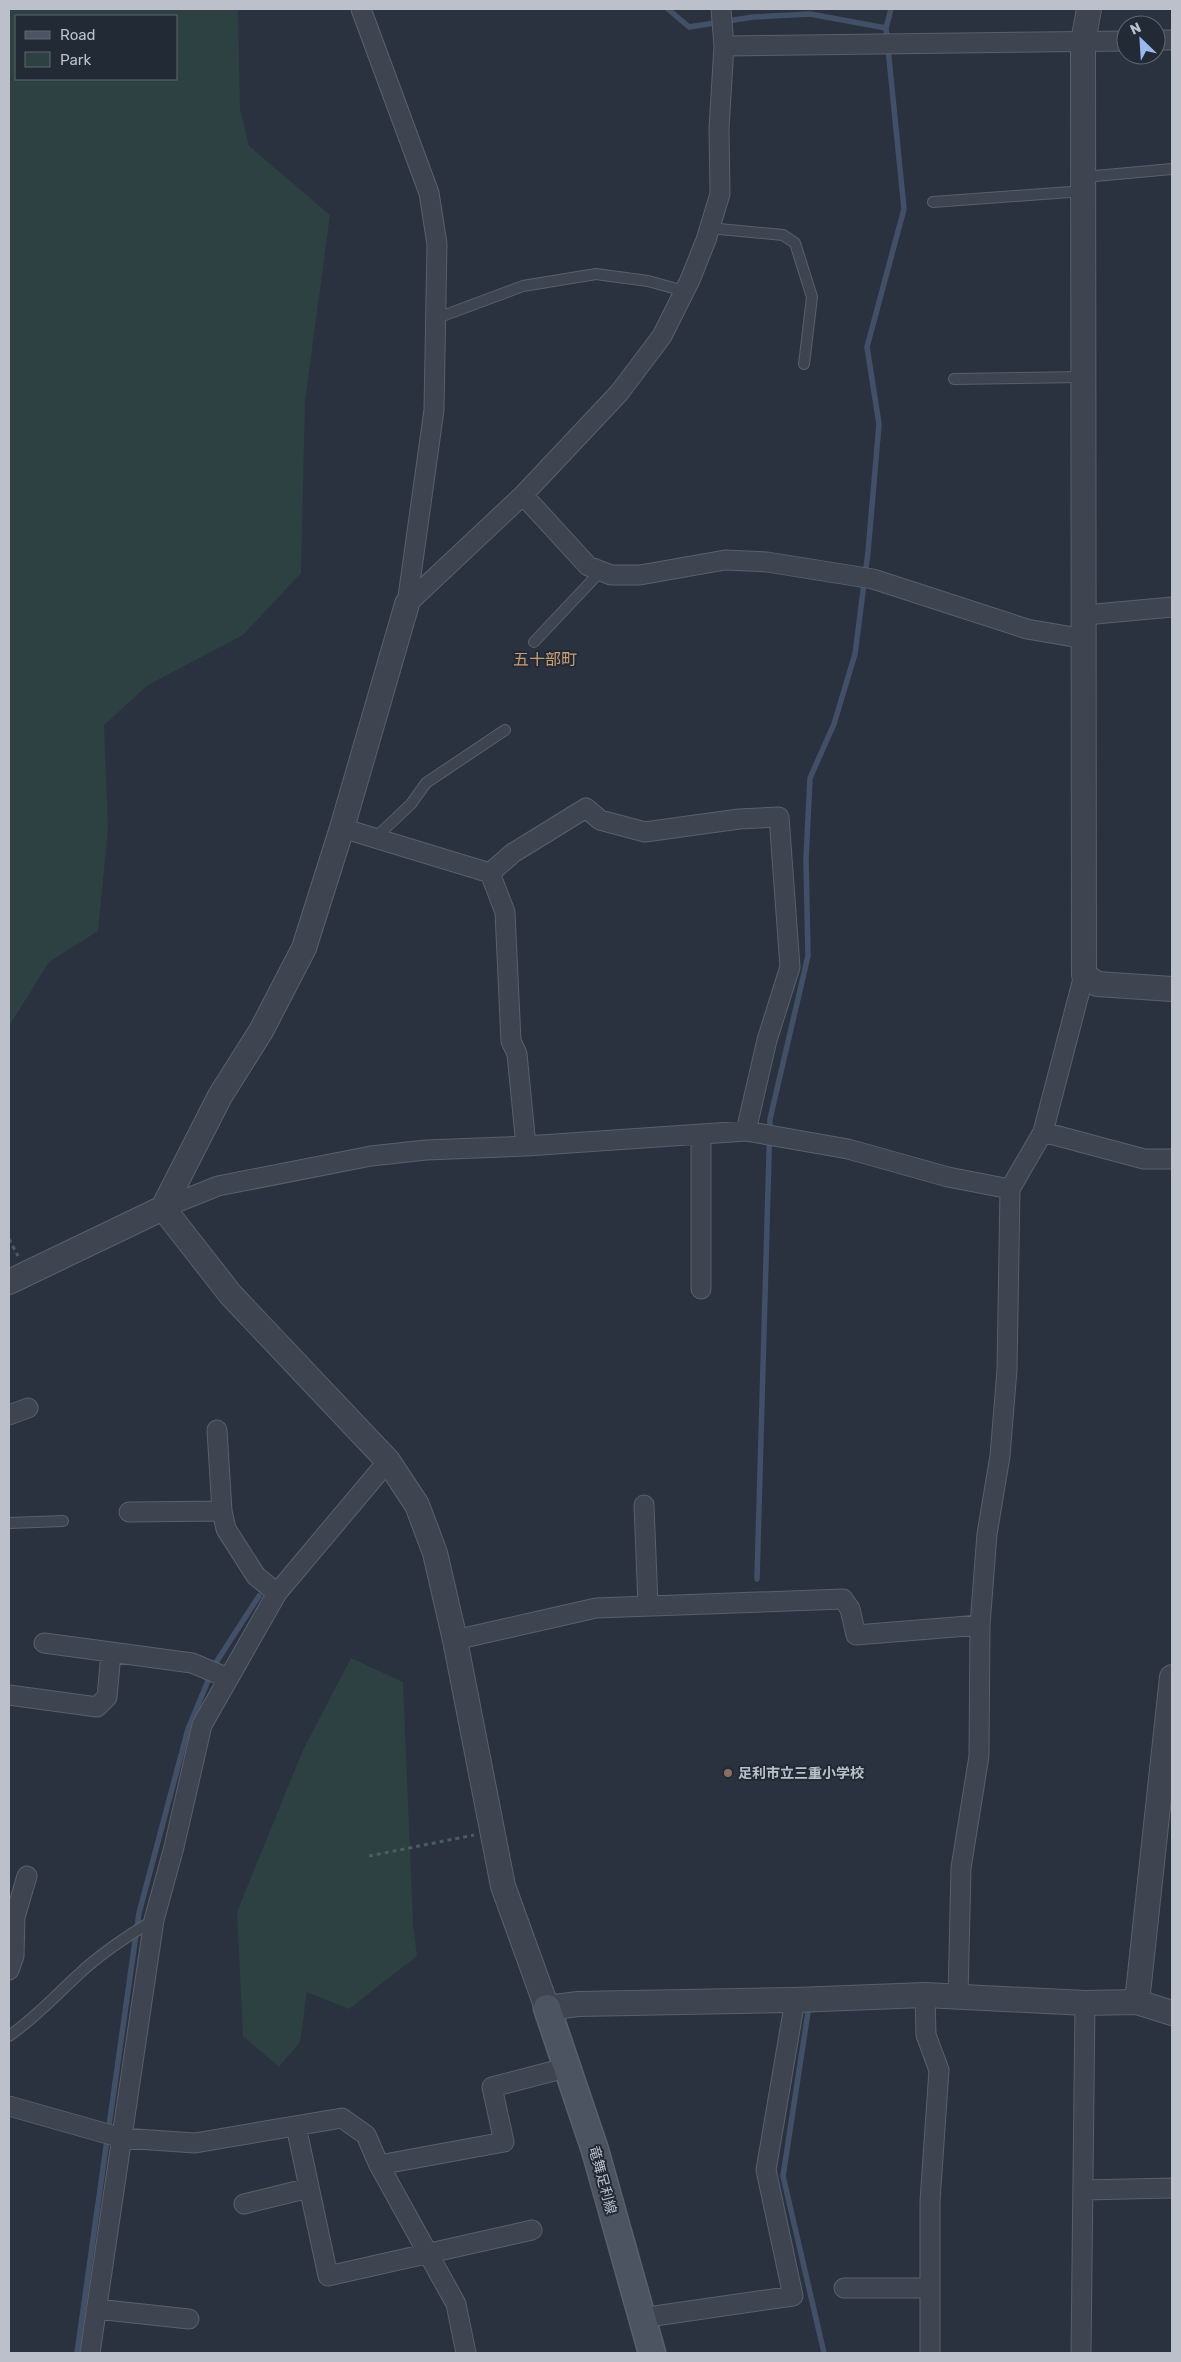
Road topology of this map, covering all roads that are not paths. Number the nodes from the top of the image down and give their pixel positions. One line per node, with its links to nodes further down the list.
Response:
1 (361, 9): 12 (street)
2 (721, 9): 6 (street)
3 (1089, 9): 5 (street)
4 (1116, 41): 5 (street)
5 (1083, 42): 6 (street); 8 (street)
6 (724, 46): 10 (street)
7 (1172, 169): 8 (lane)
8 (1084, 184): 9 (lane); 14 (street)
9 (933, 202)
10 (709, 228): 11 (street); 13 (lane)
11 (684, 291): 12 (lane); 16 (street)
12 (437, 318): 18 (street)
13 (804, 364)
14 (1084, 377): 15 (lane); 20 (street)
15 (954, 379)
16 (524, 495): 17 (street); 18 (street)
17 (601, 571): 21 (street); 22 (lane)
18 (407, 604): 24 (street)
19 (1172, 608): 20 (street)
20 (1085, 615): 21 (street)
21 (1085, 639): 27 (street)
22 (534, 642)
23 (504, 730): 25 (lane)
24 (342, 828): 25 (street); 35 (street)
25 (375, 838): 26 (street)
26 (490, 873): 29 (street); 32 (street)
27 (1084, 975): 28 (street); 30 (street)
28 (1172, 989)
29 (746, 1131): 31 (street); 34 (street)
30 (1043, 1132): 33 (street); 34 (street)
31 (701, 1134): 32 (street); 37 (street)
32 (526, 1146): 35 (street)
33 (1172, 1159)
34 (1010, 1189): 49 (street)
35 (163, 1208): 36 (street); 41 (street)
36 (9, 1282)
37 (701, 1289)
38 (28, 1408): 39 (street)
39 (9, 1415)
40 (217, 1430): 43 (street)
41 (388, 1461): 47 (street); 50 (street)
42 (644, 1506): 48 (street)
43 (222, 1511): 44 (street); 47 (street)
44 (130, 1512)
45 (62, 1521): 46 (lane)
46 (9, 1523)
47 (277, 1593): 54 (street)
48 (648, 1606): 49 (street); 50 (street)
49 (980, 1625): 60 (street)
50 (455, 1640): 64 (street)
51 (44, 1643): 52 (street)
52 (111, 1653): 54 (street); 55 (street)
53 (1172, 1677): 63 (street)
54 (228, 1678): 57 (street)
55 (9, 1695)
56 (27, 1876): 58 (street)
57 (154, 1920): 66 (lane); 70 (street)
58 (9, 1970)
59 (925, 1995): 60 (street); 61 (street); 79 (street)
60 (958, 1998): 62 (street)
61 (795, 2000): 64 (street); 81 (street)
62 (1085, 2002): 63 (street); 74 (street)
63 (1137, 2002): 65 (street)
64 (547, 2008): 67 (main road, 竜舞足利線)
65 (1172, 2014)
66 (9, 2036)
67 (569, 2067): 71 (street); 81 (main road, 竜舞足利線)
68 (9, 2106): 70 (street)
69 (296, 2126): 70 (street); 71 (street); 72 (street)
70 (122, 2138): 80 (street)
71 (379, 2165): 77 (street)
72 (309, 2188): 75 (street); 77 (street)
73 (1172, 2188): 74 (street)
74 (1083, 2190): 87 (street)
75 (244, 2204)
76 (532, 2230): 77 (street)
77 (428, 2254): 84 (street)
78 (844, 2288): 79 (street)
79 (930, 2288): 86 (street)
80 (96, 2309): 82 (street); 83 (street)
81 (641, 2318): 85 (main road, 竜舞足利線)
82 (189, 2319)
83 (90, 2353)
84 (466, 2353)
85 (652, 2353)
86 (930, 2353)
87 (1080, 2353)

